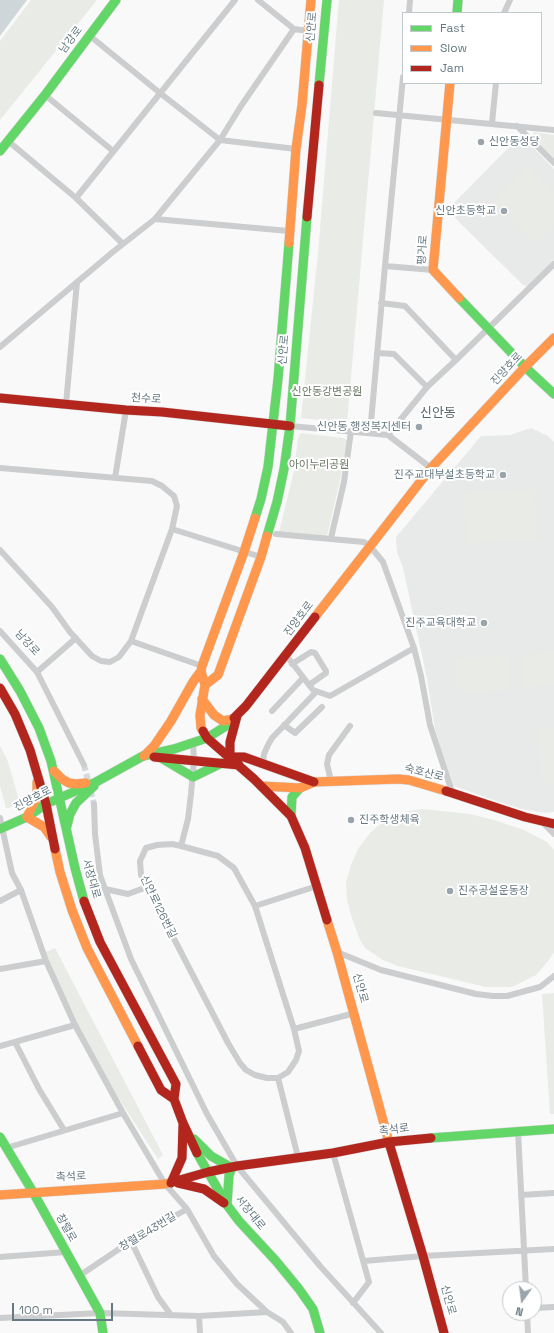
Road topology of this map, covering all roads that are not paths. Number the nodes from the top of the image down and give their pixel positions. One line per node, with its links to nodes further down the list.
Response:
1 (116, 0): 14 (street, 남강로)
2 (235, 0): 18 (street)
3 (258, 0): 12 (street)
4 (311, 0): 13 (street, 신안로)
5 (327, 0): 53 (street, 신안로)
6 (410, 0): 9 (street)
7 (458, 0): 10 (street)
8 (510, 0): 11 (street)
9 (409, 12)
10 (456, 12)
11 (504, 12)
12 (294, 29): 13 (street); 26 (street)
13 (308, 31): 28 (street, 신안로)
14 (90, 36): 18 (street); 19 (street, 남강로)
15 (402, 84): 21 (street)
16 (450, 84): 22 (street, 평거로)
17 (496, 84): 23 (street)
18 (160, 93): 26 (street); 30 (street)
19 (45, 95): 27 (street, 남강로); 30 (street)
20 (376, 113): 21 (street)
21 (400, 115): 22 (street); 37 (street)
22 (447, 119): 23 (street); 38 (street, 평거로)
23 (492, 124): 24 (street)
24 (518, 126): 25 (street); 31 (street)
25 (554, 130)
26 (220, 140): 28 (street); 33 (street)
27 (8, 141): 29 (street, 남강로); 32 (street)
28 (296, 149): 34 (street, 신안로)
29 (0, 151)
30 (113, 151): 32 (street)
31 (554, 163)
32 (76, 198): 35 (street)
33 (155, 219): 34 (street); 35 (street)
34 (289, 231): 52 (street, 신안로)
35 (123, 244): 39 (street)
36 (554, 264): 41 (street)
37 (385, 266): 38 (street); 40 (street)
38 (433, 270): 41 (street, 평거로)
39 (78, 282): 43 (street); 50 (street)
40 (382, 303): 44 (street); 45 (street)
41 (489, 328): 45 (street); 46 (street, 평거로)
42 (554, 338): 46 (street, 진양호로)
43 (0, 347)
44 (377, 353): 47 (street); 55 (street)
45 (456, 360): 47 (street)
46 (525, 367): 48 (street, 평거로); 58 (street, 진양호로)
47 (427, 387): 56 (street)
48 (554, 394)
49 (0, 398): 50 (street, 천수로)
50 (66, 404): 51 (street, 천수로)
51 (126, 410): 52 (street, 천수로); 59 (street)
52 (273, 424): 53 (street, 천수로); 65 (street, 신안로)
53 (290, 426): 54 (street); 66 (street, 신안로)
54 (351, 431): 55 (street); 62 (street)
55 (370, 433): 56 (street)
56 (388, 435): 58 (street)
57 (0, 468): 59 (street)
58 (431, 468): 63 (street, 진양호로)
59 (115, 478): 60 (street)
60 (172, 530): 65 (street); 69 (street)
61 (276, 534): 62 (street)
62 (330, 538): 63 (street)
63 (370, 546): 70 (street); 71 (street, 진양호로)
64 (0, 550): 68 (street)
65 (244, 552): 66 (street); 74 (street, 신안로)
66 (261, 557): 77 (street, 신안로)
67 (0, 631): 75 (street, 남강로)
68 (76, 638): 69 (street); 75 (street)
69 (131, 642): 74 (street)
70 (414, 648): 80 (street); 103 (street)
71 (286, 655): 73 (street); 84 (street, 진양호로)
72 (0, 659): 95 (street, 서장대로)
73 (292, 664): 76 (street); 78 (street)
74 (202, 669): 77 (street); 89 (street, 신안로)
75 (37, 672): 94 (street)
76 (303, 678): 78 (street); 83 (street)
77 (205, 685): 81 (street)
78 (309, 685): 80 (street)
79 (0, 688): 96 (street, 서장대로)
80 (316, 692): 85 (street)
81 (202, 699): 84 (street); 87 (street)
82 (322, 707): 85 (street)
83 (272, 711)
84 (235, 718): 87 (street, 진양호로); 92 (street)
85 (284, 725): 93 (street)
86 (350, 726): 99 (street)
87 (207, 738): 88 (street, 진양호로); 92 (street)
88 (193, 743): 89 (street, 진양호로); 91 (street)
89 (143, 756): 90 (street); 98 (street, 진양호로)
90 (160, 757): 91 (street); 97 (street)
91 (194, 760): 92 (street); 97 (street)
92 (227, 760): 93 (street); 97 (street); 101 (street, 신안로)
93 (263, 764): 100 (street)
94 (84, 765)
95 (52, 768): 98 (street); 104 (street, 서장대로)
96 (37, 773): 105 (street, 서장대로); 108 (street)
97 (192, 777): 116 (street)
98 (98, 780): 104 (street, 진양호로); 113 (street)
99 (331, 781): 100 (street, 숙호산로); 103 (street, 숙호산로)
100 (314, 782): 102 (street, 숙호산로)
101 (261, 786): 102 (street, 숙호산로); 107 (street, 신안로)
102 (300, 788): 107 (street)
103 (452, 792): 110 (street, 숙호산로)
104 (59, 798): 105 (street, 진양호로); 113 (street, 서장대로)
105 (46, 804): 108 (street, 진양호로); 115 (street, 서장대로)
106 (94, 804): 119 (street)
107 (290, 816): 117 (street, 신안로)
108 (27, 817): 112 (street, 진양호로); 115 (street)
109 (0, 818): 112 (street)
110 (542, 822): 111 (street, 숙호산로); 114 (street)
111 (554, 824)
112 (1, 828): 120 (street)
113 (67, 828): 133 (street, 서장대로)
114 (554, 834)
115 (54, 840): 133 (street, 서장대로)
116 (181, 846): 118 (street, 신안로126번길); 122 (street, 신안로126번길)
117 (318, 886): 122 (street); 123 (street, 신안로)
118 (147, 887): 119 (street); 132 (street, 신안로126번길)
119 (105, 889): 144 (street)
120 (21, 890): 121 (street); 124 (street)
121 (0, 901)
122 (255, 906): 129 (street, 신안로126번길)
123 (337, 952): 126 (street); 127 (street, 신안로)
124 (46, 961): 125 (street); 128 (street)
125 (0, 969)
126 (554, 976)
127 (355, 1013): 129 (street); 140 (street, 신안로)
128 (75, 1025): 130 (street); 134 (street)
129 (294, 1029): 132 (street, 신안로126번길)
130 (14, 1042): 131 (street); 137 (street)
131 (0, 1046)
132 (278, 1078): 143 (street)
133 (174, 1099): 135 (street, 서장대로)
134 (123, 1113): 137 (street); 146 (street)
135 (183, 1123): 144 (street); 145 (street, 서장대로); 146 (street)
136 (554, 1129): 138 (street, 촉석로)
137 (64, 1130): 141 (street)
138 (518, 1131): 140 (street, 촉석로); 150 (street)
139 (0, 1137): 141 (street, 창렬로)
140 (389, 1142): 142 (street, 촉석로); 158 (street, 신안로)
141 (6, 1148): 147 (street, 창렬로)
142 (333, 1153): 143 (street, 촉석로); 159 (street)
143 (298, 1157): 144 (street, 촉석로)
144 (234, 1167): 145 (street, 촉석로); 151 (street); 162 (street)
145 (208, 1172): 146 (street, 촉석로); 151 (street, 서장대로)
146 (171, 1183): 147 (street, 촉석로); 151 (street); 152 (street)
147 (33, 1192): 149 (street, 촉석로); 156 (street, 창렬로)
148 (554, 1193): 150 (street)
149 (0, 1195)
150 (520, 1195): 155 (street)
151 (227, 1205): 174 (street, 서장대로)
152 (187, 1209): 153 (street, 창렬로43번길); 165 (street, 창렬로43번길)
153 (131, 1242): 160 (street, 창렬로43번길); 167 (street)
154 (554, 1249): 155 (street)
155 (524, 1251): 158 (street); 161 (street)
156 (66, 1252): 157 (street); 160 (street, 창렬로)
157 (0, 1256)
158 (423, 1256): 159 (street); 176 (street, 신안로)
159 (364, 1261): 162 (street)
160 (79, 1276): 166 (street, 창렬로)
161 (526, 1281)
162 (353, 1303): 175 (street)
163 (554, 1307): 164 (street)
164 (542, 1308)
165 (267, 1312): 168 (street); 173 (street, 창렬로43번길)
166 (100, 1313): 167 (street); 169 (street); 171 (street, 창렬로)
167 (171, 1315): 168 (street)
168 (199, 1316): 172 (street)
169 (0, 1318)
170 (527, 1321): 177 (street)
171 (103, 1333)
172 (200, 1333)
173 (291, 1333)
174 (320, 1333)
175 (381, 1333)
176 (444, 1333)
177 (528, 1333)

